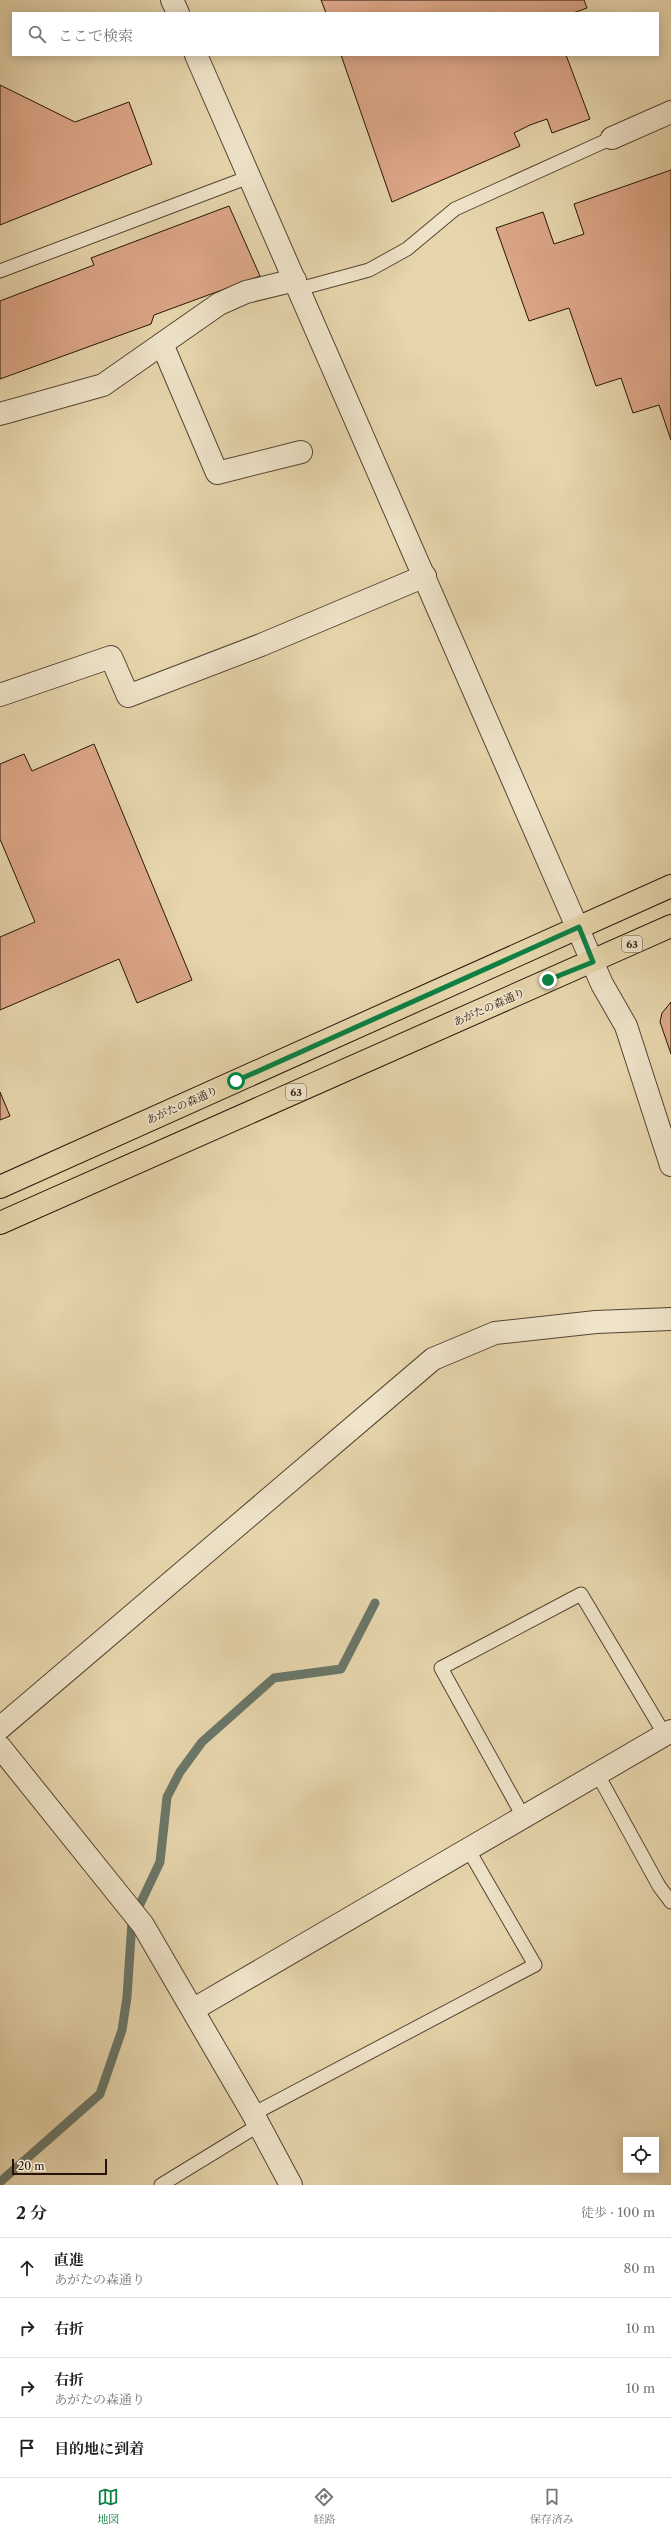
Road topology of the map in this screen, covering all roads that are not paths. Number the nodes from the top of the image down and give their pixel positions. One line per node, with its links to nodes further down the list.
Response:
1 (172, 0): 2 (street)
2 (178, 12)
3 (196, 56): 6 (street)
4 (671, 112): 5 (street)
5 (612, 138): 8 (lane)
6 (249, 177): 7 (lane); 8 (street)
7 (0, 271)
8 (297, 285): 9 (street); 12 (street)
9 (162, 344): 10 (street); 11 (street)
10 (0, 414)
11 (301, 452)
12 (425, 576): 13 (street); 16 (street)
13 (0, 695)
14 (671, 886): 16 (main road, あがたの森通り)
15 (671, 926): 17 (main road, あがたの森通り / 63)
16 (579, 927): 17 (street); 19 (main road, あがたの森通り)
17 (593, 962): 18 (street); 20 (main road, あがたの森通り / 63)
18 (671, 1165)
19 (0, 1187)
20 (0, 1223)
21 (671, 1319): 22 (street)
22 (0, 1728)
23 (668, 1733): 25 (street); 26 (lane)
24 (0, 1747): 29 (street)
25 (598, 1775): 26 (street); 28 (lane)
26 (524, 1818): 27 (street)
27 (468, 1849): 29 (street); 30 (lane)
28 (671, 1902)
29 (194, 2009): 30 (street)
30 (256, 2119): 31 (lane); 32 (street)
31 (160, 2185)
32 (291, 2185)

